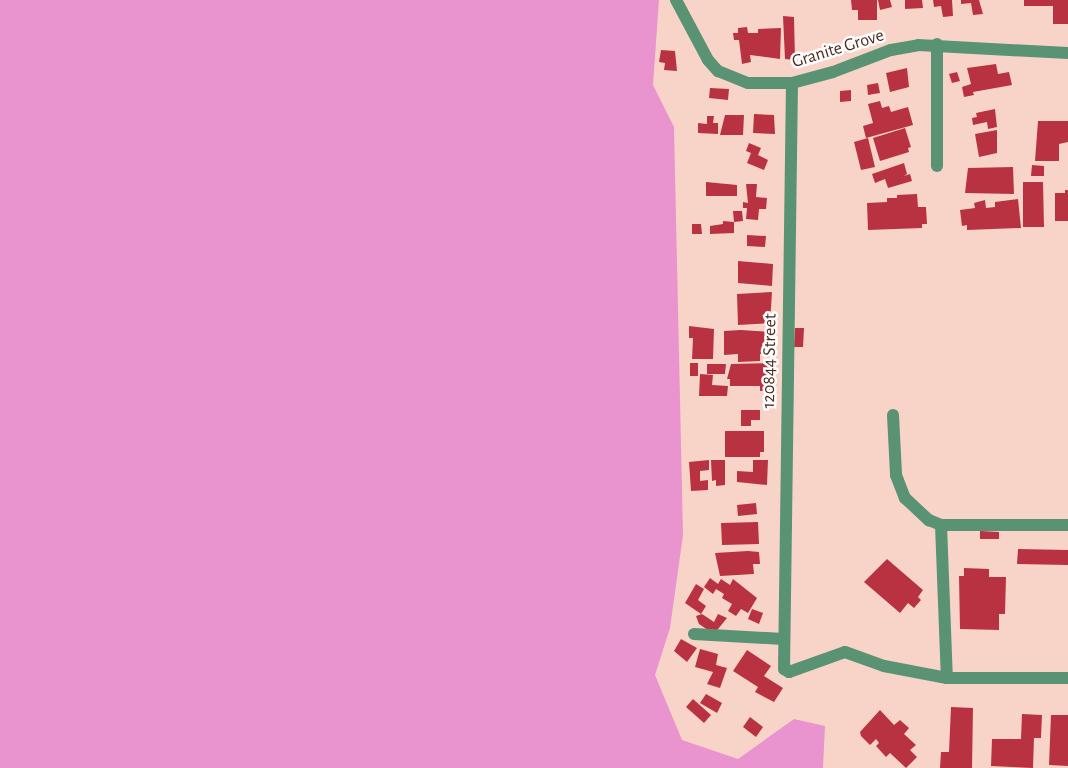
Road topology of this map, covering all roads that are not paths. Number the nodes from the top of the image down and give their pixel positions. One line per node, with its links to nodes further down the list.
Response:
1 (676, 0): 4 (street, Granite Grove)
2 (937, 44): 3 (street, Granite Grove); 4 (street, Granite Grove); 5 (street)
3 (1068, 53)
4 (792, 83): 10 (street, 120844 Street)
5 (937, 166)
6 (893, 415): 7 (street)
7 (941, 525): 8 (street); 11 (street)
8 (1068, 525)
9 (694, 634): 10 (street)
10 (783, 639): 11 (street, 120844 Street)
11 (947, 678): 12 (street)
12 (1068, 678)

